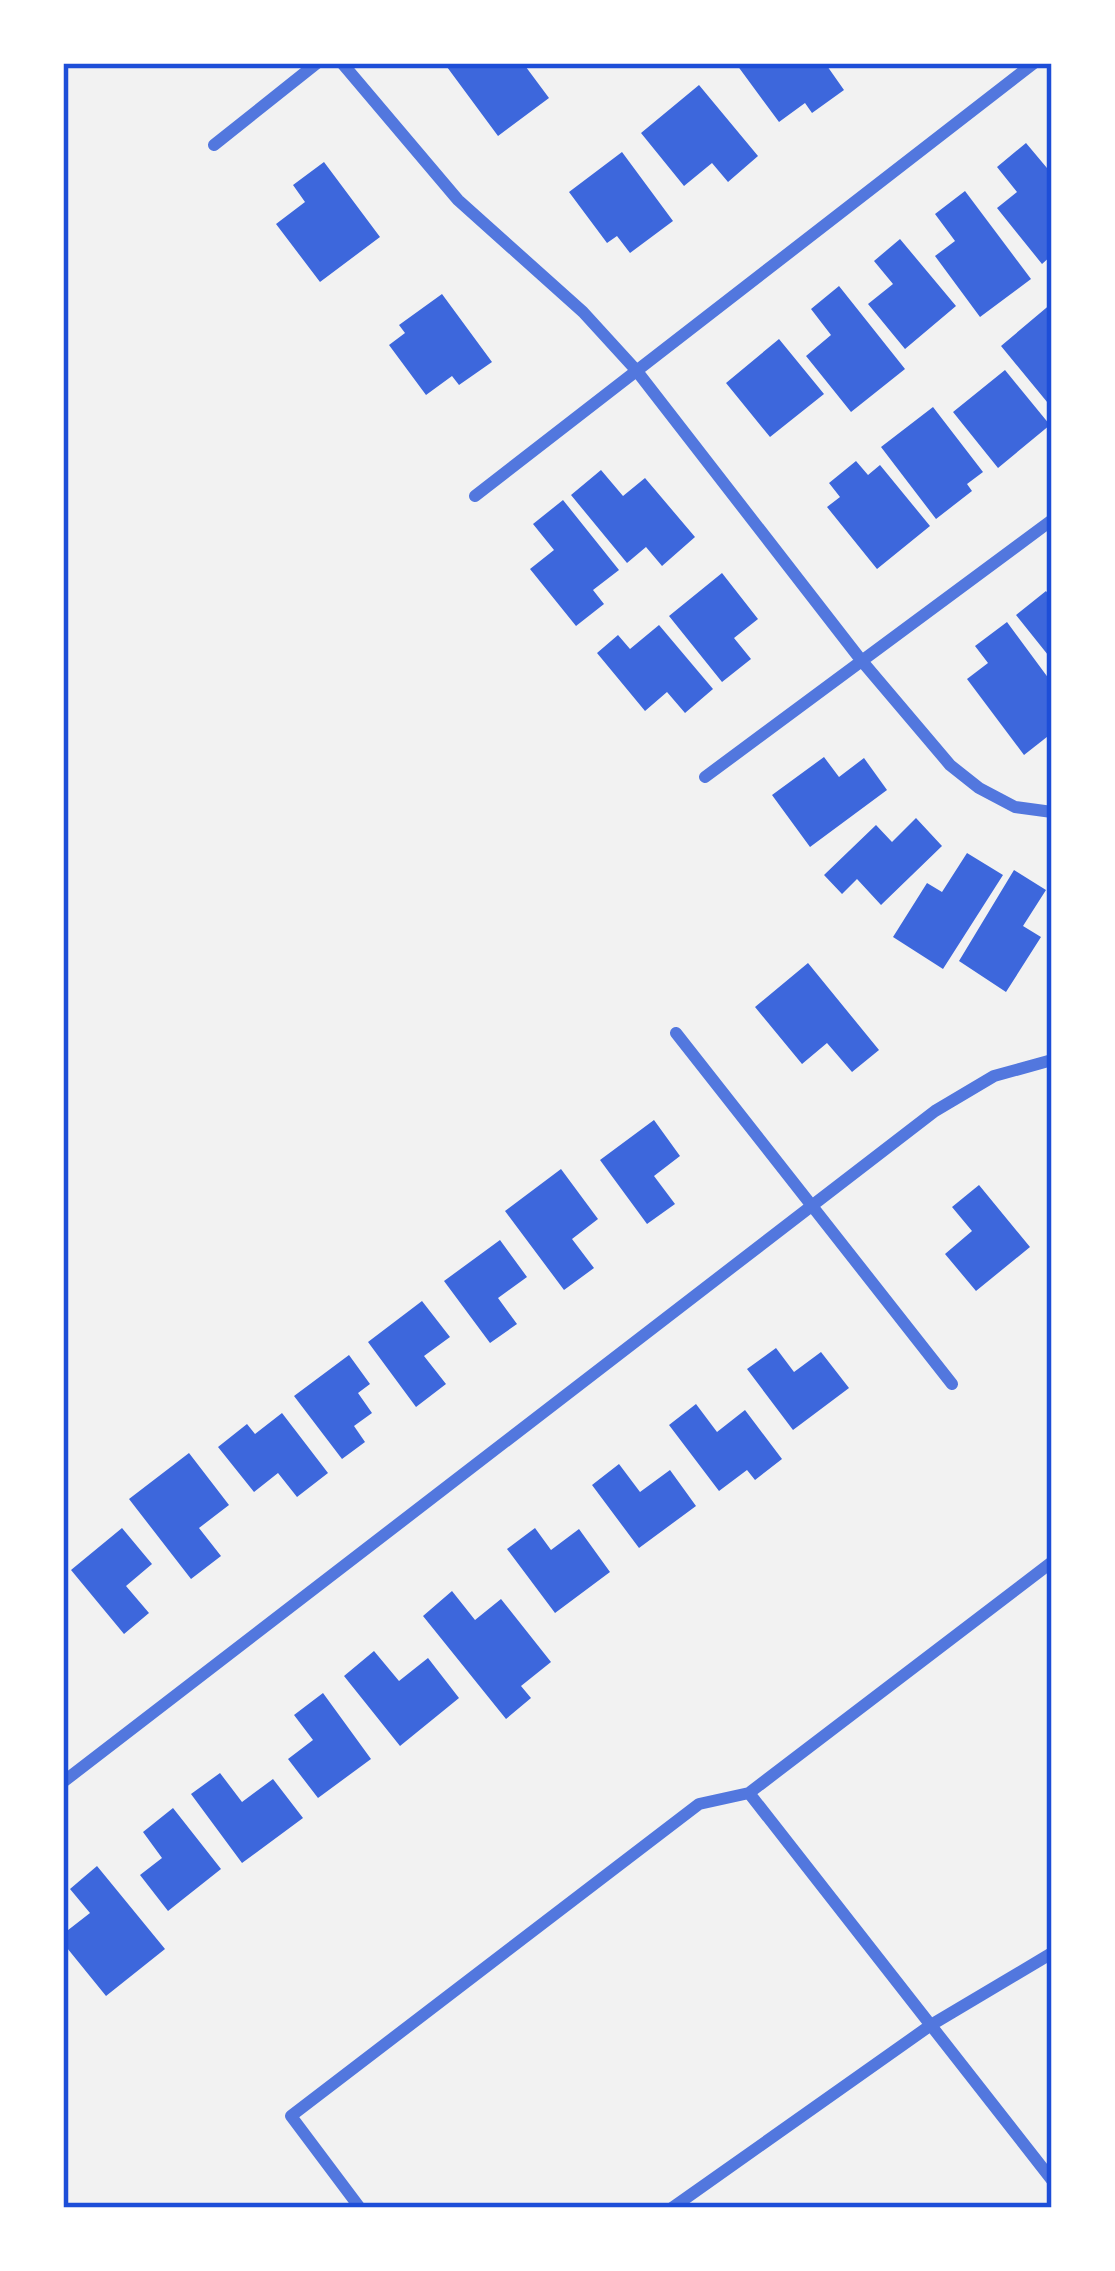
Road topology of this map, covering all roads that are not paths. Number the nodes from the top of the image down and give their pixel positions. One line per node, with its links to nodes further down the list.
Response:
1 (317, 63): 4 (street)
2 (342, 63): 5 (street)
3 (1034, 63): 5 (street)
4 (214, 145)
5 (636, 370): 6 (street); 8 (street)
6 (475, 496)
7 (1052, 520): 8 (street)
8 (861, 660): 9 (street); 10 (street)
9 (705, 777)
10 (1052, 812)
11 (676, 1033): 13 (street)
12 (1052, 1060): 13 (street)
13 (813, 1208): 14 (street); 16 (street)
14 (952, 1384)
15 (1052, 1562): 17 (street)
16 (63, 1782)
17 (749, 1793): 19 (street); 21 (street)
18 (1052, 1953): 19 (street)
19 (931, 2025): 20 (street); 22 (street)
20 (1052, 2180)
21 (360, 2208)
22 (672, 2208)

